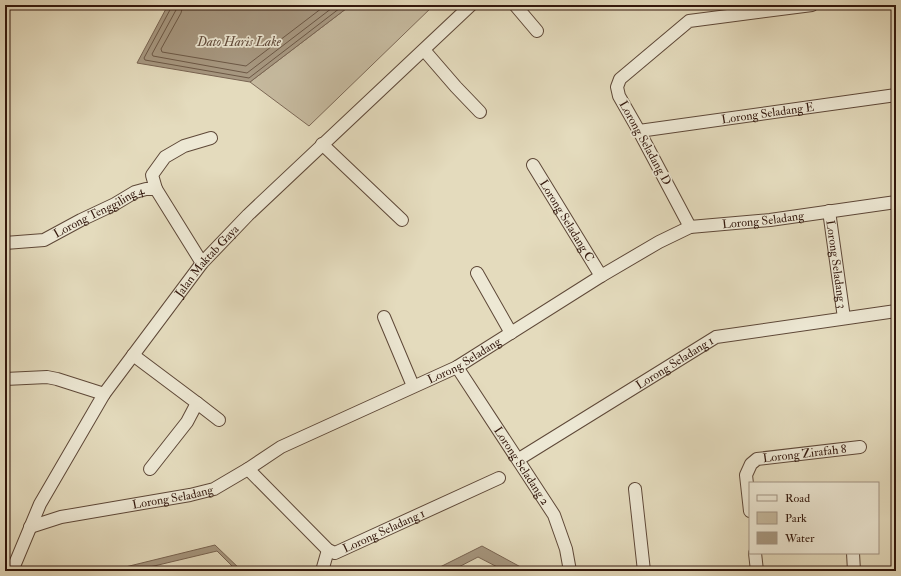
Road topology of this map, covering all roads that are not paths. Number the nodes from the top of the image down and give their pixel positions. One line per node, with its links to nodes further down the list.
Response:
1 (471, 5): 5 (street, Jalan Maktab Gaya)
2 (515, 5): 4 (street)
3 (812, 5): 8 (street, Lorong Seladang D)
4 (537, 31)
5 (424, 50): 7 (street); 10 (street, Jalan Maktab Gaya)
6 (896, 95): 8 (street, Lorong Seladang E)
7 (480, 112)
8 (639, 131): 16 (street, Lorong Seladang D)
9 (211, 138): 12 (street)
10 (322, 144): 15 (street); 18 (street, Jalan Maktab Gaya)
11 (533, 165): 20 (street, Lorong Seladang C)
12 (156, 189): 17 (street, Lorong Tenggiling 4); 18 (street, Lorong Tenggiling 4)
13 (896, 202): 14 (street, Lorong Seladang)
14 (829, 211): 16 (street, Lorong Seladang); 23 (street, Lorong Seladang 3)
15 (402, 220)
16 (690, 227): 20 (street, Lorong Seladang)
17 (5, 243)
18 (202, 263): 25 (street, Jalan Maktab Gaya)
19 (477, 273): 24 (street)
20 (600, 276): 24 (street, Lorong Seladang)
21 (896, 311): 23 (street, Lorong Seladang 1)
22 (384, 317): 28 (street)
23 (844, 318): 33 (street, Lorong Seladang 1)
24 (511, 333): 26 (street, Lorong Seladang)
25 (133, 355): 29 (street, Jalan Maktab Gaya); 30 (street)
26 (457, 367): 28 (street, Lorong Seladang); 33 (street, Lorong Seladang 2)
27 (5, 379): 29 (street)
28 (413, 386): 35 (street, Lorong Seladang)
29 (104, 394): 39 (street, Jalan Maktab Gaya)
30 (197, 403): 31 (street); 34 (street)
31 (220, 420)
32 (860, 447): 38 (street, Lorong Zirafah 8)
33 (518, 459): 47 (street, Lorong Seladang 2)
34 (150, 469)
35 (248, 469): 40 (street, Lorong Seladang); 42 (street, Lorong Seladang 1)
36 (499, 478): 42 (street, Lorong Seladang 1)
37 (635, 489): 48 (street)
38 (749, 502)
39 (40, 504): 40 (street); 41 (street, Jalan Maktab Gaya)
40 (61, 517): 41 (street, Lorong Seladang)
41 (30, 527): 45 (street, Jalan Maktab Gaya)
42 (328, 550): 46 (street)
43 (755, 554): 49 (street)
44 (853, 554): 50 (street)
45 (12, 571)
46 (322, 571)
47 (570, 571)
48 (644, 571)
49 (757, 571)
50 (854, 571)

